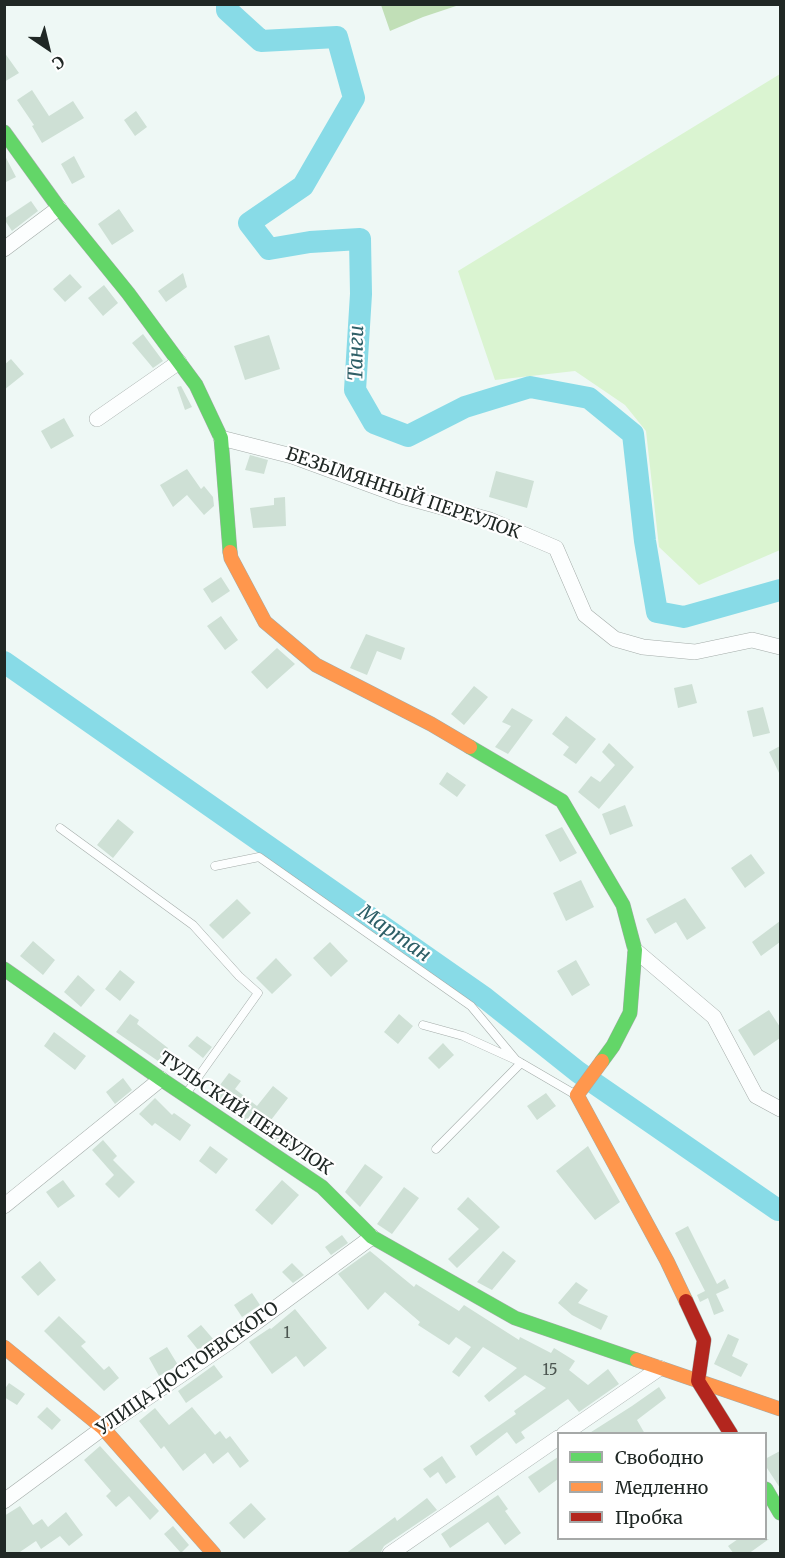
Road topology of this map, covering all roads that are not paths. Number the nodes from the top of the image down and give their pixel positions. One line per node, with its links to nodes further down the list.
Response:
1 (4, 132): 2 (street)
2 (59, 208): 3 (street); 4 (street)
3 (4, 249)
4 (179, 362): 5 (street); 6 (street)
5 (98, 419)
6 (221, 438): 7 (street, БЕЗЫМЯННЫЙ ПЕРЕУЛОК); 10 (street)
7 (780, 647)
8 (60, 828): 15 (lane)
9 (215, 866): 13 (lane)
10 (635, 950): 16 (street); 17 (street)
11 (4, 969): 14 (street, ТУЛЬСКИЙ ПЕРЕУЛОК)
12 (423, 1025): 13 (lane)
13 (519, 1062): 16 (lane); 18 (lane)
14 (161, 1079): 15 (street, ТУЛЬСКИЙ ПЕРЕУЛОК); 19 (street)
15 (185, 1095): 20 (street, ТУЛЬСКИЙ ПЕРЕУЛОК)
16 (577, 1095): 23 (street)
17 (780, 1109)
18 (436, 1149)
19 (4, 1206)
20 (372, 1237): 22 (street, ТУЛЬСКИЙ ПЕРЕУЛОК); 25 (street, УЛИЦА ДОСТОЕВСКОГО)
21 (4, 1347): 25 (street)
22 (660, 1368): 23 (street, ТУЛЬСКИЙ ПЕРЕУЛОК); 26 (street)
23 (698, 1381): 24 (street, ТУЛЬСКИЙ ПЕРЕУЛОК); 27 (street)
24 (780, 1409)
25 (103, 1428): 30 (street, УЛИЦА ДОСТОЕВСКОГО); 32 (street)
26 (567, 1432)
27 (730, 1432)
28 (557, 1439): 33 (street)
29 (767, 1492): 31 (street)
30 (4, 1501)
31 (780, 1513)
32 (214, 1554)
33 (390, 1554)

